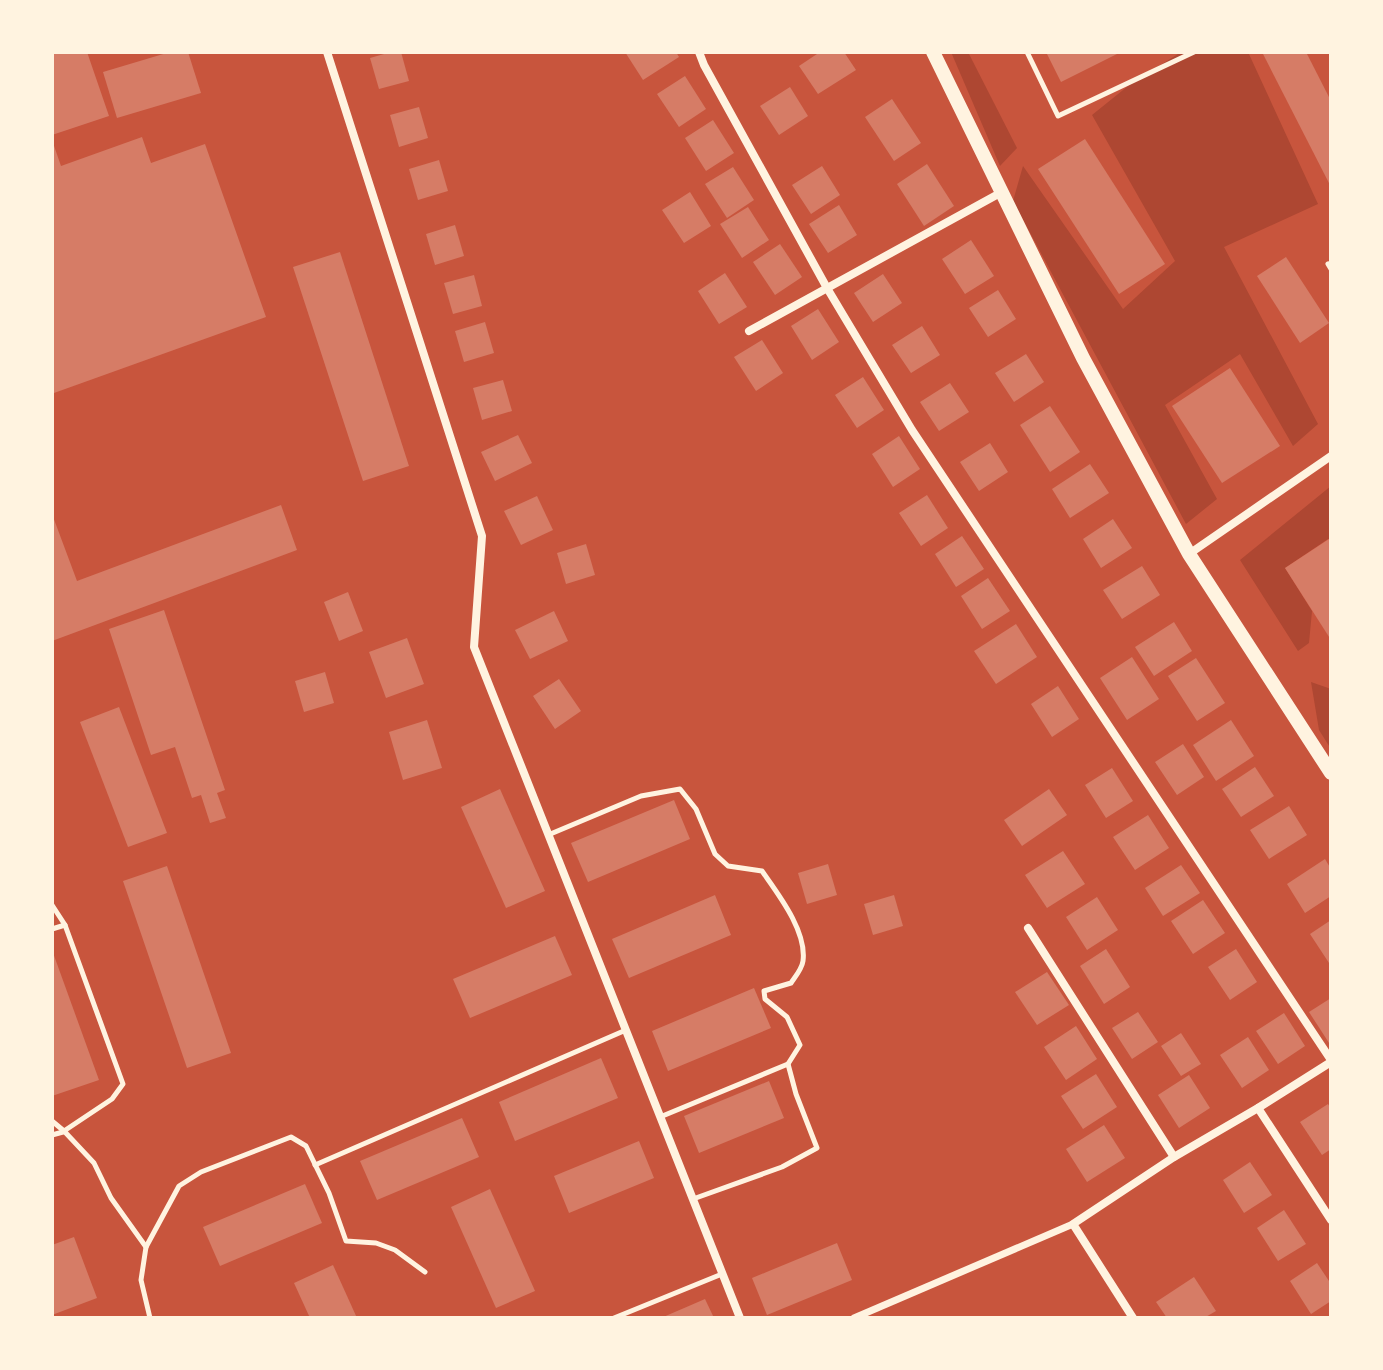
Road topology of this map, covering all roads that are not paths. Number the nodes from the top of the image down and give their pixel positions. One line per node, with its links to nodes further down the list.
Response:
1 (327, 52): 12 (street)
2 (699, 52): 7 (street)
3 (933, 52): 6 (main road)
4 (1027, 52): 5 (lane)
5 (1194, 52)
6 (1002, 192): 7 (street); 10 (main road)
7 (827, 288): 8 (street); 18 (street)
8 (749, 331)
9 (1331, 456): 10 (street)
10 (1189, 554): 11 (main road)
11 (1331, 773)
12 (548, 835): 17 (street); 19 (lane)
13 (52, 905): 14 (lane)
14 (65, 925): 16 (lane); 23 (lane)
15 (1028, 928): 25 (street)
16 (52, 929)
17 (626, 1030): 21 (street); 26 (lane)
18 (1331, 1061): 20 (street)
19 (788, 1064): 21 (lane); 27 (lane)
20 (1258, 1108): 25 (street); 28 (street)
21 (660, 1117): 27 (street)
22 (52, 1121): 23 (lane)
23 (64, 1131): 24 (lane); 30 (lane)
24 (52, 1135)
25 (1174, 1157): 29 (street)
26 (315, 1165): 30 (lane); 31 (lane)
27 (692, 1199): 32 (street)
28 (1331, 1220)
29 (1073, 1224): 36 (street); 37 (street)
30 (146, 1247): 33 (lane)
31 (425, 1272)
32 (722, 1274): 34 (lane); 35 (street)
33 (150, 1318)
34 (614, 1318)
35 (740, 1318)
36 (854, 1318)
37 (1133, 1318)

